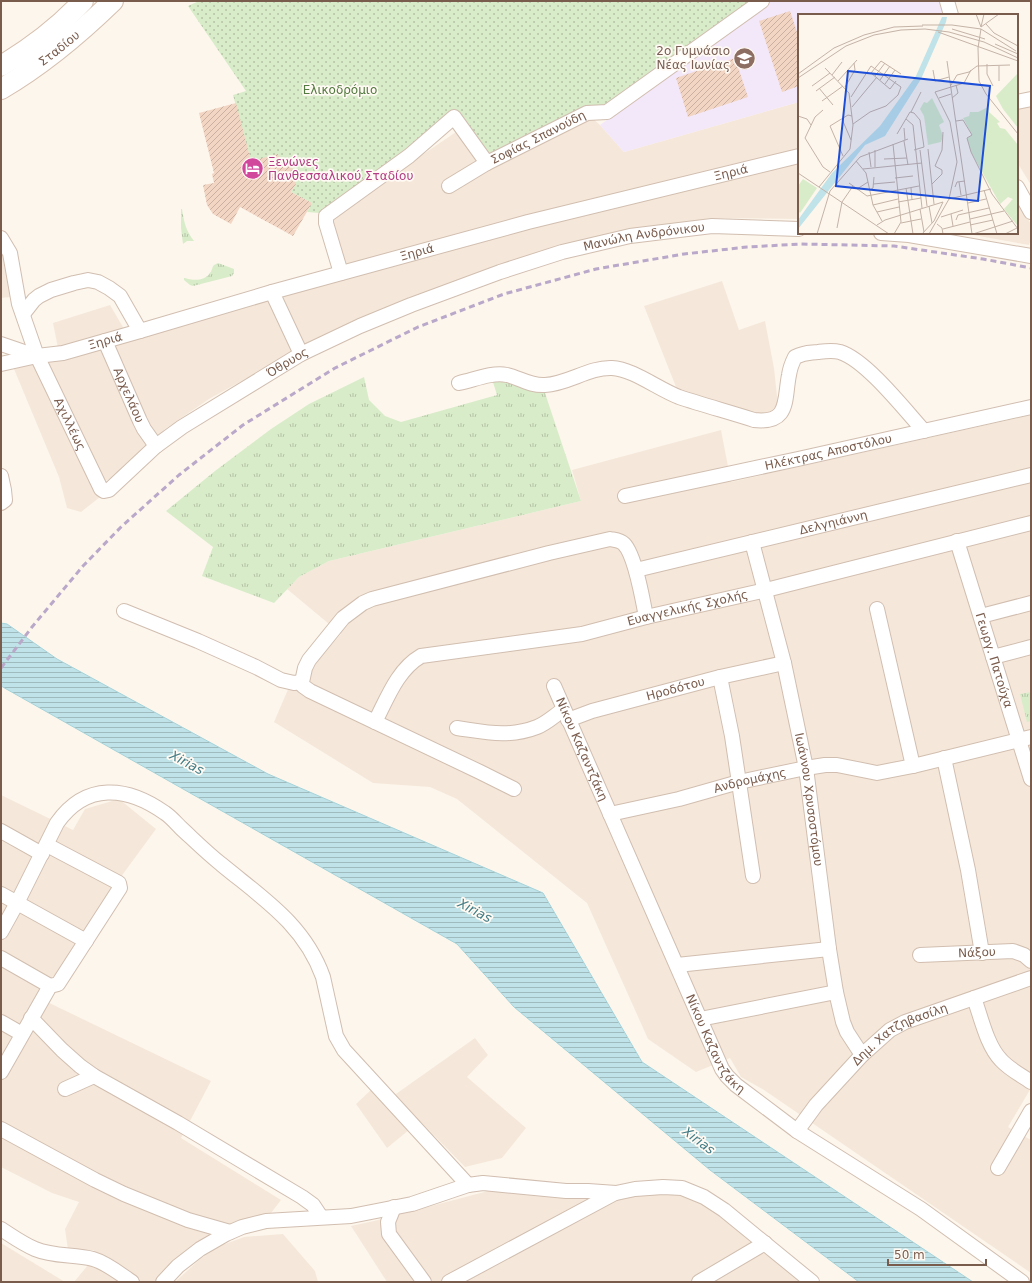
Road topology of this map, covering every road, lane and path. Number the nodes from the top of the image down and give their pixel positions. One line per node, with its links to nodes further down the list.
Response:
1 (83, 1): 6 (main road, Σταδίου)
2 (113, 1): 7 (main road, Σταδίου)
3 (762, 1): 11 (street, Σοφίας Σπανούδη)
4 (947, 1): 5 (street)
5 (951, 14)
6 (1, 66)
7 (1, 90)
8 (1031, 99): 9 (street)
9 (1018, 102)
10 (798, 156): 20 (street, Ξηριά)
11 (487, 164): 12 (street); 20 (street, Σοφίας Σπανούδη)
12 (450, 186)
13 (1018, 189): 14 (street)
14 (1031, 212)
15 (798, 229): 21 (street, Μανώλη Ανδρόνικου)
16 (895, 234): 18 (street)
17 (1, 238): 23 (street, Αχιλλέως)
18 (945, 238): 19 (street)
19 (1031, 256)
20 (341, 273): 22 (street, Ξηριά)
21 (494, 274): 27 (street, Όθρυος)
22 (272, 292): 24 (street, Ξηριά); 27 (street)
23 (23, 314): 24 (street); 28 (street, Αχιλλέως)
24 (140, 331): 25 (street, Ξηριά)
25 (105, 341): 28 (street, Ξηριά); 33 (street, Αρχελάου)
26 (1, 344): 28 (street)
27 (301, 354): 33 (street, Όθρυος)
28 (37, 356): 29 (street, Ξηριά); 36 (street, Αχιλλέως)
29 (1, 364)
30 (459, 383): 32 (street)
31 (1031, 407): 32 (street, Ηλέκτρας Αποστόλου)
32 (924, 431): 37 (street, Ηλέκτρας Αποστόλου)
33 (156, 446): 36 (street, Όθρυος)
34 (1031, 475): 41 (street, Δελγηιάννη)
35 (1, 476): 38 (street)
36 (104, 491)
37 (624, 496)
38 (1, 504)
39 (1031, 523): 40 (street, Ευαγγελικής Σχολής)
40 (957, 541): 43 (street, Ευαγγελικής Σχολής); 47 (street, Γεωργ. Πατούχα)
41 (752, 542): 42 (street, Δελγηιάννη); 43 (street, Ιωάννου Χρυσοστόμου)
42 (636, 570): 48 (street); 53 (street)
43 (766, 590): 48 (street, Ευαγγελικής Σχολής); 51 (street, Ιωάννου Χρυσοστόμου)
44 (1031, 603): 47 (street)
45 (876, 608): 60 (street)
46 (124, 611): 53 (street)
47 (981, 616): 50 (street, Γεωργ. Πατούχα)
48 (646, 617): 56 (street, Ευαγγελικής Σχολής)
49 (1031, 647): 50 (street)
50 (993, 657): 58 (street, Γεωργ. Πατούχα)
51 (784, 663): 52 (street, Ηροδότου); 61 (street, Ιωάννου Χρυσοστόμου)
52 (720, 677): 55 (street, Ηροδότου); 63 (street)
53 (302, 682): 56 (street)
54 (554, 686): 55 (street, Νίκου Καζαντζάκη)
55 (566, 715): 57 (street, Ηροδότου); 65 (street, Νίκου Καζαντζάκη)
56 (375, 722): 64 (street)
57 (456, 728)
58 (1025, 738): 59 (street, Ανδρομάχης); 62 (street, Γεωργ. Πατούχα)
59 (944, 758): 60 (street, Ανδρομάχης); 74 (street)
60 (913, 766): 61 (street, Ανδρομάχης)
61 (806, 768): 63 (street, Ανδρομάχης); 73 (street, Ιωάννου Χρυσοστόμου)
62 (1031, 779)
63 (739, 782): 65 (street, Ανδρομάχης); 68 (street)
64 (514, 789)
65 (610, 814): 78 (street, Νίκου Καζαντζάκη)
66 (1, 831): 67 (street)
67 (44, 849): 70 (street); 72 (street); 97 (street)
68 (753, 876)
69 (1, 894): 70 (street)
70 (17, 903): 71 (street); 72 (street)
71 (1, 932)
72 (86, 941): 80 (street)
73 (829, 949): 78 (street); 81 (street, Ιωάννου Χρυσοστόμου)
74 (982, 953): 75 (street, Νάξου); 77 (street, Νάξου)
75 (920, 956)
76 (1, 958): 80 (street)
77 (1031, 961)
78 (677, 966): 84 (street, Νίκου Καζαντζάκη)
79 (1031, 978): 82 (street, Δημ. Χατζηβασίλη)
80 (50, 986): 83 (street)
81 (836, 992): 84 (street); 87 (street, Ιωάννου Χρυσοστόμου)
82 (974, 998): 87 (street, Δημ. Χατζηβασίλη); 90 (street)
83 (31, 1018): 86 (street); 89 (street)
84 (700, 1019): 94 (street, Νίκου Καζαντζάκη)
85 (1, 1022): 86 (street)
86 (22, 1034): 88 (street)
87 (862, 1055): 94 (street, Δημ. Χατζηβασίλη)
88 (1, 1072)
89 (94, 1076): 91 (street); 100 (street)
90 (1031, 1082)
91 (65, 1089)
92 (1031, 1111): 95 (street)
93 (1, 1129): 102 (street)
94 (797, 1131): 110 (street, Νίκου Καζαντζάκη)
95 (1026, 1131): 96 (street)
96 (998, 1168)
97 (468, 1185): 98 (street); 99 (street)
98 (616, 1193): 103 (street); 107 (street)
99 (394, 1207): 100 (street); 106 (street)
100 (321, 1217): 102 (street)
101 (1, 1229): 104 (street)
102 (230, 1232): 105 (street)
103 (765, 1243): 108 (street); 109 (street)
104 (132, 1282)
105 (163, 1282)
106 (424, 1282)
107 (449, 1282)
108 (699, 1282)
109 (812, 1282)
110 (1022, 1282)

